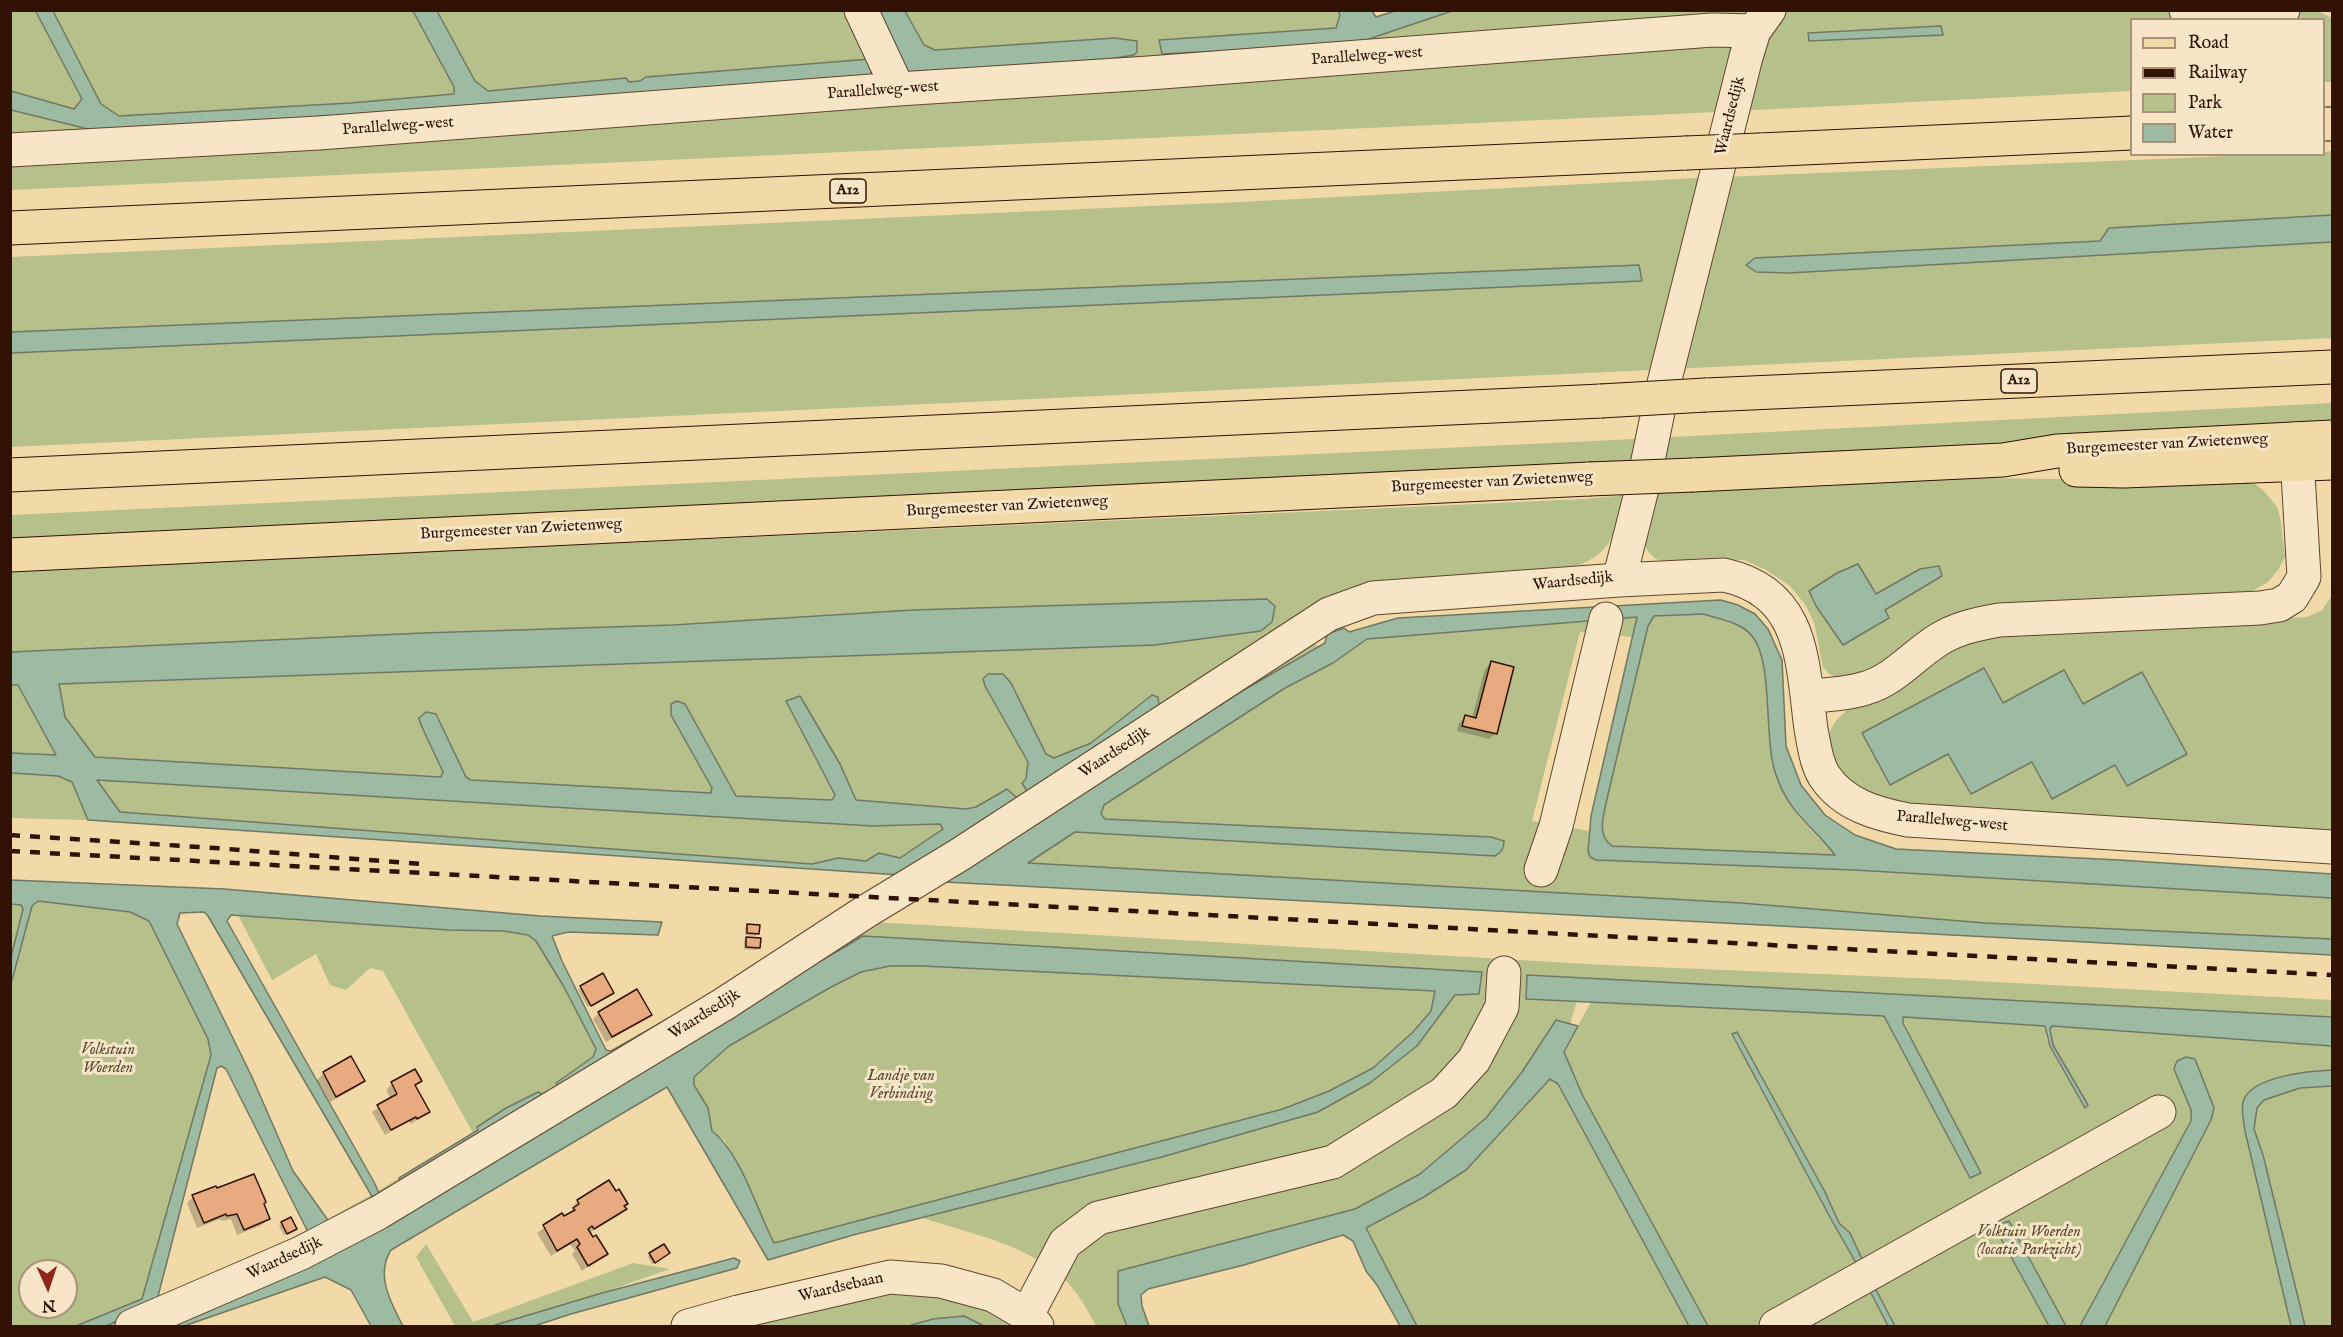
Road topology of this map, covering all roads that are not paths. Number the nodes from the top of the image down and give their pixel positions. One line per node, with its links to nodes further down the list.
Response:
1 (861, 10): 5 (street)
2 (2186, 10): 3 (street)
3 (2279, 13)
4 (1762, 21): 5 (street, Parallelweg-west); 15 (street, Waardsedijk)
5 (898, 89): 7 (street, Parallelweg-west)
6 (2130, 133): 8 (main road, A12, bridge)
7 (10, 150)
8 (10, 228)
9 (2332, 367): 13 (main road, A12, bridge)
10 (2332, 437): 11 (main road, Burgemeester van Zwietenweg)
11 (2297, 452): 12 (main road, Burgemeester van Zwietenweg); 14 (main road, Burgemeester van Zwietenweg, bridge); 17 (street)
12 (2332, 463)
13 (10, 475)
14 (10, 555)
15 (1619, 580): 17 (street, Parallelweg-west); 23 (street, Waardsedijk)
16 (1606, 620): 19 (street)
17 (1807, 696): 18 (street, Parallelweg-west)
18 (2332, 847)
19 (1541, 870)
20 (1504, 974): 22 (street)
21 (2159, 1112): 25 (street)
22 (1032, 1321): 24 (street, Waardsebaan)
23 (132, 1326)
24 (688, 1326)
25 (1776, 1326)

